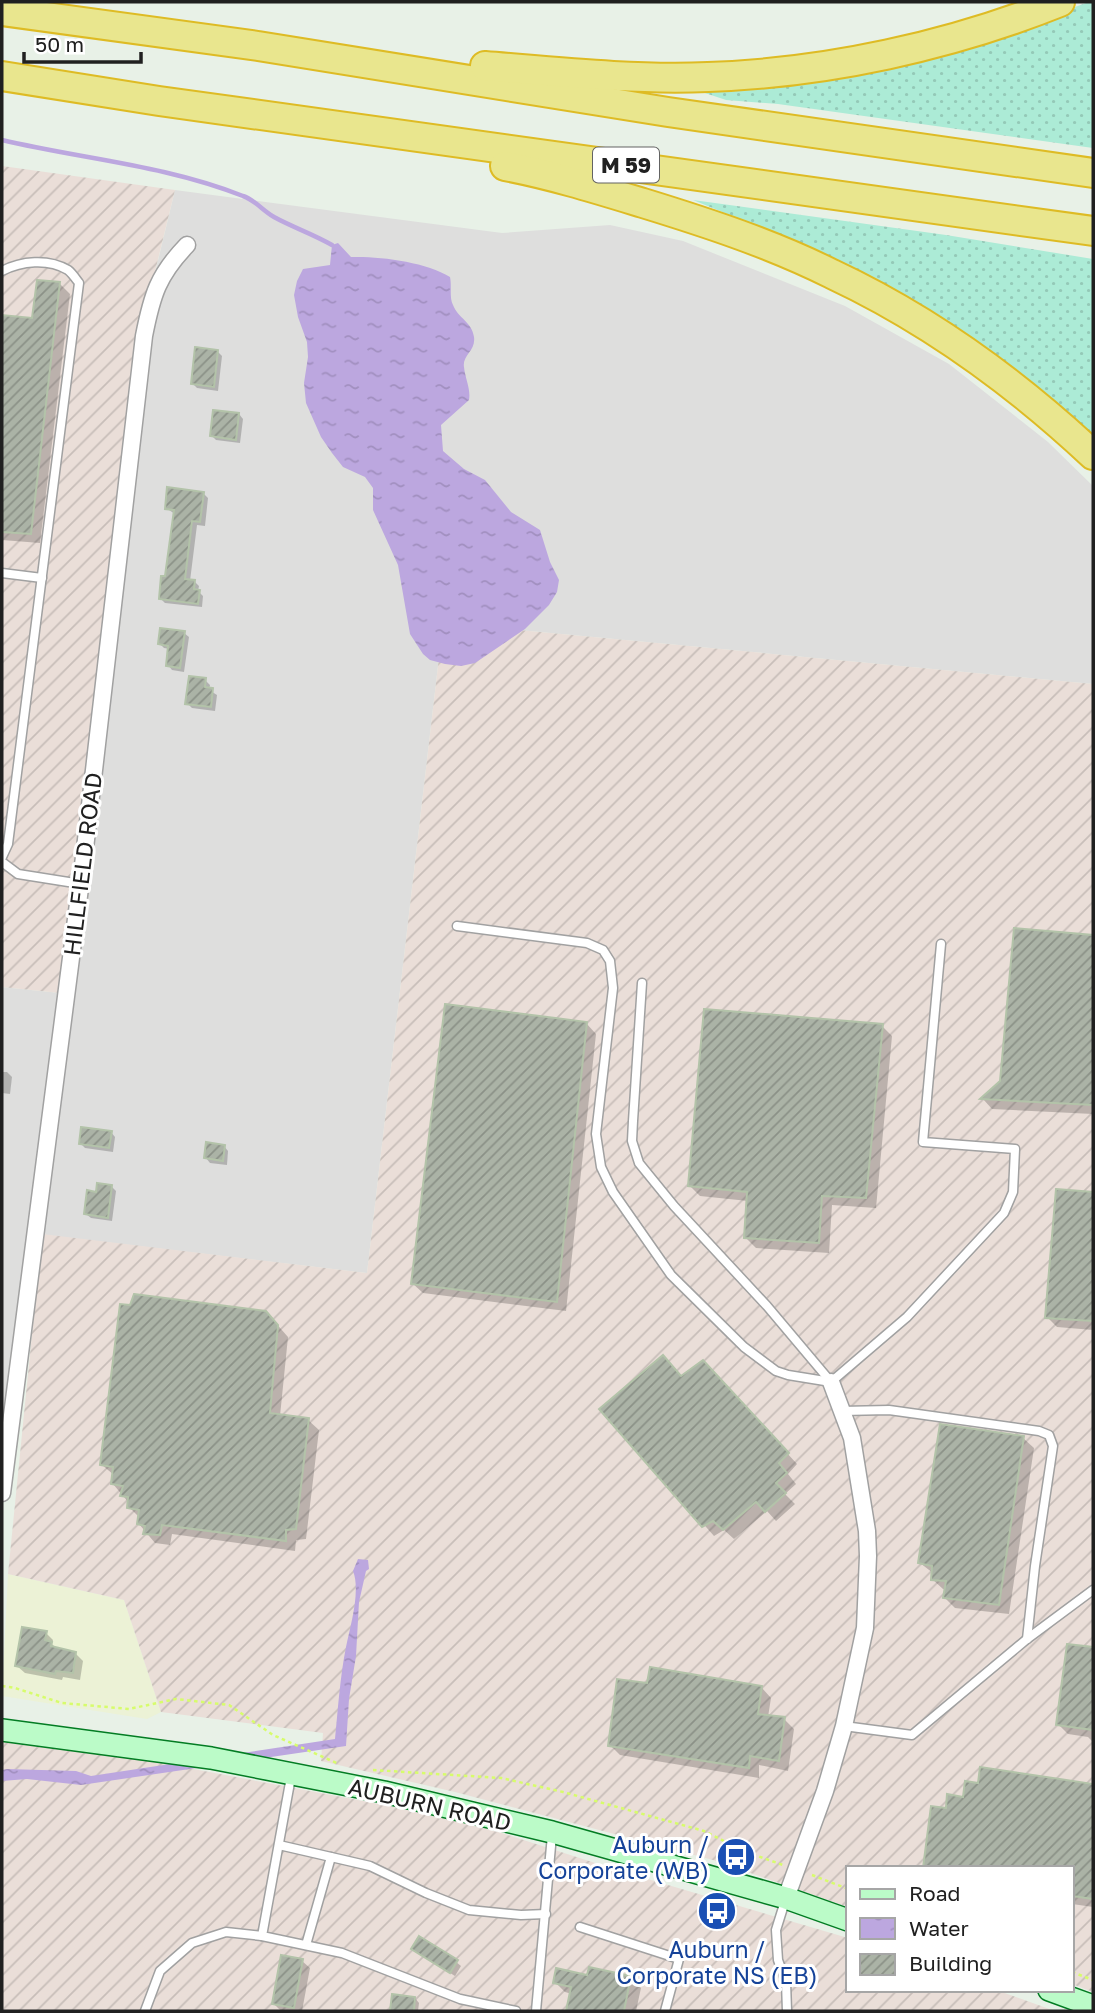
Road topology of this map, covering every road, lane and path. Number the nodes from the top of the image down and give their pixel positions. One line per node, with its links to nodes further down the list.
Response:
1 (1060, 2): 3 (highway)
2 (2, 11): 3 (highway)
3 (258, 46): 6 (highway)
4 (2, 76): 5 (highway, M 59)
5 (159, 101): 7 (highway, M 59); 10 (highway)
6 (1093, 173)
7 (1093, 231)
8 (187, 245): 15 (street, HILLFIELD ROAD)
9 (2, 271): 12 (lane)
10 (1093, 455)
11 (2, 573): 12 (lane)
12 (42, 578): 13 (lane)
13 (2, 857)
14 (2, 862): 15 (lane)
15 (80, 884): 21 (street, HILLFIELD ROAD)
16 (457, 926): 19 (lane)
17 (942, 944): 19 (lane)
18 (642, 983): 19 (lane)
19 (831, 1382): 20 (street)
20 (842, 1410): 23 (lane); 25 (street)
21 (2, 1493)
22 (1093, 1590): 23 (lane)
23 (1027, 1639): 25 (lane)
24 (2, 1686): 27 (path)
25 (844, 1726): 33 (street)
26 (2, 1731): 29 (main road, AUBURN ROAD)
27 (349, 1768)
28 (372, 1770): 33 (path)
29 (292, 1774): 30 (main road, AUBURN ROAD); 31 (lane)
30 (552, 1832): 35 (main road, AUBURN ROAD); 36 (lane)
31 (279, 1846): 32 (lane); 39 (lane)
32 (331, 1857): 36 (lane); 40 (lane)
33 (796, 1870): 34 (path); 35 (street)
34 (846, 1888)
35 (786, 1898): 37 (main road, AUBURN ROAD); 49 (lane)
36 (546, 1914): 47 (lane)
37 (846, 1919)
38 (580, 1927): 48 (lane)
39 (262, 1936): 40 (lane); 45 (lane)
40 (306, 1945): 46 (lane)
41 (1074, 1973): 42 (path)
42 (1093, 1980)
43 (1054, 1992): 44 (main road)
44 (1093, 2006)
45 (145, 2011)
46 (516, 2011)
47 (536, 2011)
48 (665, 2011)
49 (787, 2011)

